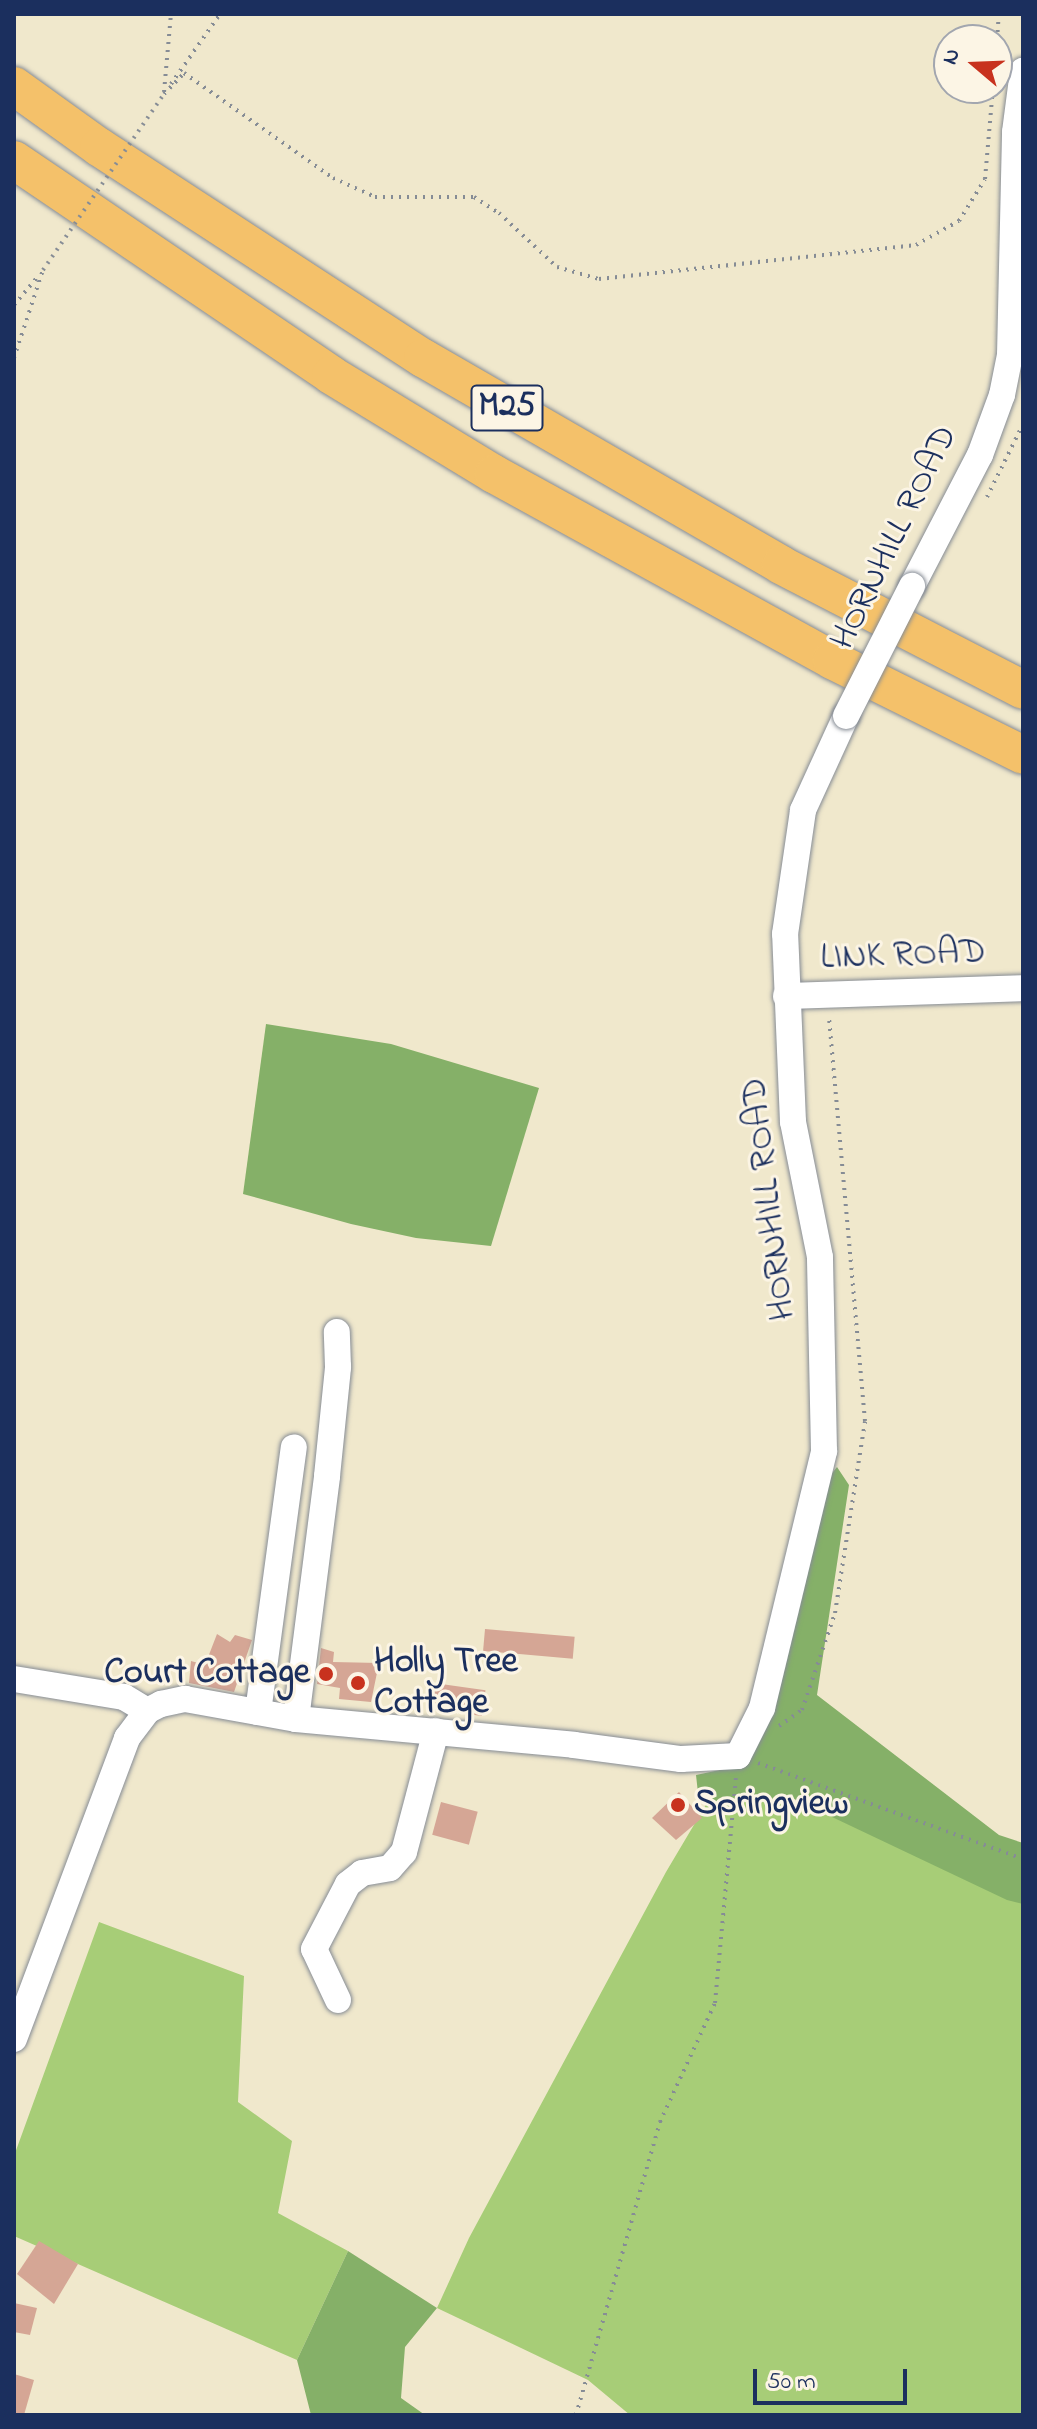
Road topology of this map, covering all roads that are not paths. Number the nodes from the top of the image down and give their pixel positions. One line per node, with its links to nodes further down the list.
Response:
1 (1023, 71): 7 (street, HORNHILL ROAD, bridge)
2 (14, 86): 4 (highway, M25)
3 (14, 160): 5 (highway, M25)
4 (1023, 690)
5 (1023, 755)
6 (1023, 988): 7 (street, LINK ROAD)
7 (786, 996): 14 (street, HORNHILL ROAD)
8 (337, 1332): 13 (street)
9 (294, 1447): 12 (street)
10 (14, 1679): 11 (street)
11 (147, 1711): 12 (street); 16 (street)
12 (258, 1712): 13 (street)
13 (296, 1719): 14 (street)
14 (436, 1731): 15 (street)
15 (338, 2000)
16 (14, 2039)

